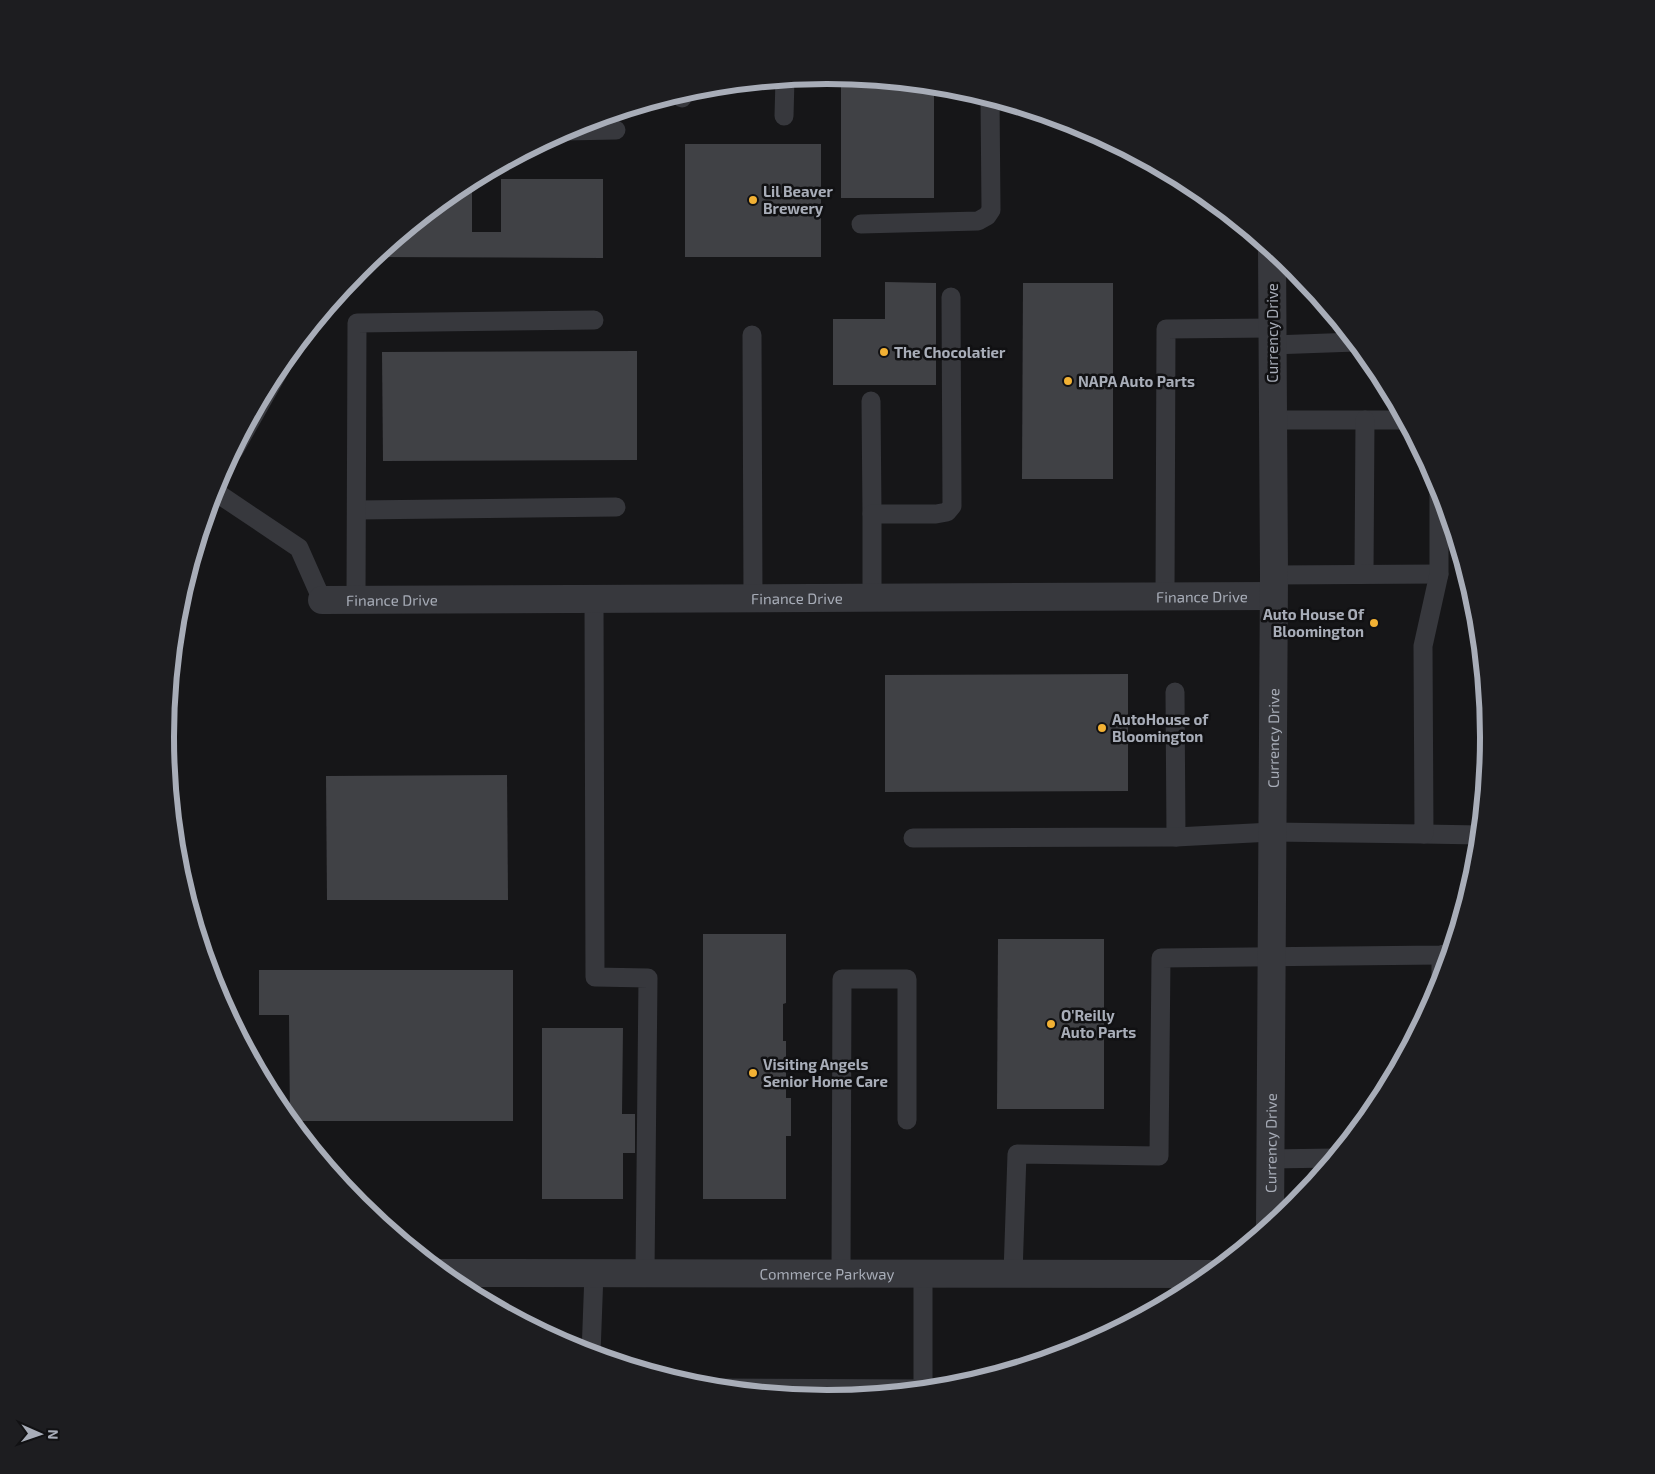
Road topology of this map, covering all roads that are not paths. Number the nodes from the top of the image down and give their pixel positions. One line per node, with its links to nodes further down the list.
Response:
1 (785, 85): 3 (lane)
2 (990, 104): 6 (lane)
3 (784, 116)
4 (616, 130): 5 (lane)
5 (584, 131)
6 (861, 224)
7 (1272, 259): 11 (street, Currency Drive)
8 (951, 297): 21 (lane)
9 (594, 320): 20 (lane)
10 (752, 335): 26 (lane)
11 (1272, 336): 12 (lane); 14 (street, Currency Drive); 25 (lane)
12 (1348, 341)
13 (871, 401): 21 (lane)
14 (1272, 420): 15 (lane); 24 (street, Currency Drive)
15 (1365, 420): 16 (lane); 22 (lane)
16 (1398, 420)
17 (221, 496): 29 (lane)
18 (616, 508): 20 (lane)
19 (1439, 508): 23 (lane)
20 (357, 510): 30 (lane)
21 (872, 514): 27 (lane)
22 (1364, 574): 23 (lane); 24 (lane)
23 (1439, 574): 33 (lane)
24 (1273, 586): 25 (street, Finance Drive); 32 (street, Currency Drive)
25 (1165, 597): 27 (street, Finance Drive)
26 (753, 598): 27 (street, Finance Drive); 28 (street, Finance Drive)
27 (872, 598)
28 (594, 599): 30 (street, Finance Drive); 45 (lane)
29 (322, 600): 30 (street, Finance Drive)
30 (356, 600)
31 (1175, 692): 35 (lane)
32 (1272, 832): 33 (lane); 35 (lane); 38 (street, Currency Drive)
33 (1424, 834): 34 (lane)
34 (1473, 835)
35 (1176, 837): 36 (lane)
36 (913, 838)
37 (1444, 953): 38 (lane)
38 (1271, 956): 40 (street, Currency Drive); 48 (lane)
39 (908, 1120): 46 (lane)
40 (1270, 1158): 41 (lane); 42 (street, Currency Drive)
41 (1327, 1158)
42 (1270, 1217)
43 (455, 1273): 44 (street, Commerce Parkway)
44 (594, 1273): 45 (street, Commerce Parkway); 50 (lane)
45 (645, 1273): 46 (street, Commerce Parkway)
46 (841, 1273): 47 (street, Commerce Parkway)
47 (923, 1273): 48 (street, Commerce Parkway); 51 (lane)
48 (1014, 1274): 49 (street, Commerce Parkway)
49 (1198, 1274)
50 (591, 1346)
51 (926, 1383)
52 (777, 1388): 53 (lane)
53 (873, 1389)

